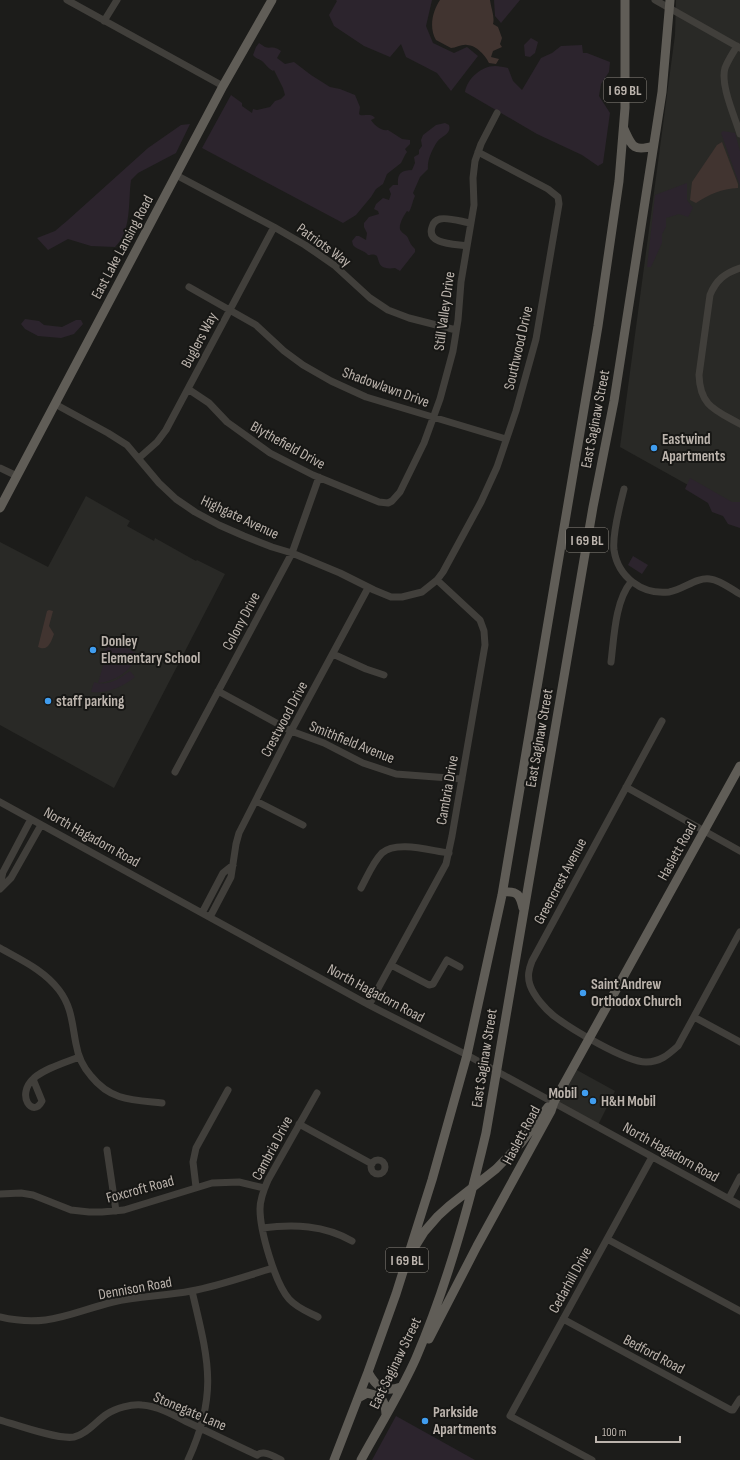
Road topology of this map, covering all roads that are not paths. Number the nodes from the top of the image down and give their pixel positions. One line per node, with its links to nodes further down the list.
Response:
1 (67, 0): 7 (street)
2 (117, 0): 7 (street)
3 (272, 0): 9 (main road, East Lake Lansing Road)
4 (625, 0): 11 (main road, East Saginaw Street / I 69 BL)
5 (655, 0): 6 (street)
6 (670, 4): 8 (street); 13 (main road, East Saginaw Street / I 69 BL)
7 (104, 21): 9 (street)
8 (739, 47): 12 (street)
9 (223, 86): 15 (main road, East Lake Lansing Road)
10 (497, 113): 14 (street, Still Valley Drive)
11 (624, 128): 13 (main road); 62 (main road, East Saginaw Street / I 69 BL)
12 (740, 134)
13 (653, 146): 63 (main road, East Saginaw Street / I 69 BL)
14 (478, 152): 16 (street, Still Valley Drive); 27 (street, Southwood Drive)
15 (176, 175): 17 (street, Patriots Way); 24 (main road, East Lake Lansing Road)
16 (471, 223): 18 (street, Still Valley Drive); 18 (street)
17 (274, 227): 21 (street, Buglers Way); 22 (street, Patriots Way)
18 (467, 246): 22 (street, Still Valley Drive)
19 (740, 268): 26 (street)
20 (190, 287): 21 (street, Shadowlawn Drive)
21 (230, 310): 23 (street, Buglers Way); 25 (street, Shadowlawn Drive)
22 (456, 330): 25 (street, Still Valley Drive)
23 (188, 389): 28 (street, Buglers Way); 31 (street, Blythefield Drive)
24 (55, 404): 28 (street, Highgate Avenue); 30 (main road, East Lake Lansing Road)
25 (434, 418): 27 (street, Shadowlawn Drive); 33 (street, Still Valley Drive)
26 (740, 424)
27 (506, 439): 36 (street, Southwood Drive)
28 (139, 458): 35 (street, Highgate Avenue)
29 (0, 468): 30 (street)
30 (17, 476): 34 (main road, East Lake Lansing Road)
31 (319, 477): 33 (street, Blythefield Drive); 35 (street, Colony Drive)
32 (624, 489): 37 (street)
33 (388, 503)
34 (0, 508)
35 (292, 553): 38 (street, Highgate Avenue); 43 (street, Colony Drive)
36 (437, 580): 38 (street, Highgate Avenue); 48 (street, Cambria Drive)
37 (631, 582): 39 (street); 41 (street)
38 (368, 588): 40 (street, Crestwood Drive)
39 (740, 594)
40 (333, 654): 42 (street); 45 (street, Crestwood Drive)
41 (611, 662)
42 (384, 675)
43 (218, 691): 45 (street, Smithfield Avenue); 47 (street, Colony Drive)
44 (662, 721): 49 (street, Greencrest Avenue)
45 (292, 731): 48 (street, Smithfield Avenue); 50 (street, Crestwood Drive)
46 (740, 766): 55 (main road, Haslett Road)
47 (175, 772)
48 (462, 779): 57 (street, Cambria Drive)
49 (626, 787): 55 (street); 72 (street, Greencrest Avenue)
50 (256, 801): 54 (street); 58 (street, Crestwood Drive)
51 (0, 802): 52 (street, North Hagadorn Road)
52 (31, 819): 53 (street, North Hagadorn Road); 59 (street)
53 (41, 824): 61 (street); 64 (street, North Hagadorn Road)
54 (303, 825)
55 (704, 830): 56 (street); 72 (main road, Haslett Road)
56 (740, 850)
57 (449, 853): 60 (street); 68 (street, Cambria Drive)
58 (233, 865): 64 (street); 65 (street, Crestwood Drive)
59 (0, 885)
60 (361, 888)
61 (0, 889)
62 (502, 895): 63 (main road); 74 (main road, East Saginaw Street / I 69 BL)
63 (523, 909): 76 (main road, East Saginaw Street / I 69 BL)
64 (202, 913): 65 (street, North Hagadorn Road)
65 (210, 917): 70 (street, North Hagadorn Road)
66 (740, 932): 71 (street, Greencrest Avenue)
67 (0, 948): 75 (street)
68 (391, 965): 69 (street); 70 (street, Cambria Drive)
69 (460, 967)
70 (369, 1005): 74 (street, North Hagadorn Road)
71 (694, 1017): 72 (street, Greencrest Avenue); 73 (street)
72 (590, 1039): 80 (main road, Haslett Road)
73 (740, 1042)
74 (467, 1055): 76 (street, North Hagadorn Road); 97 (main road, East Saginaw Street / I 69 BL)
75 (79, 1057): 77 (street); 81 (street)
76 (496, 1071): 80 (street, North Hagadorn Road); 89 (main road, East Saginaw Street / I 69 BL)
77 (33, 1079)
78 (228, 1090): 87 (street)
79 (317, 1093): 82 (street, Cambria Drive)
80 (554, 1102): 84 (street, North Hagadorn Road); 89 (main road); 104 (main road, Haslett Road)
81 (162, 1103)
82 (299, 1124): 85 (street); 88 (street, Cambria Drive)
83 (107, 1150): 93 (street)
84 (652, 1157): 91 (street, North Hagadorn Road); 95 (street, Cedarhill Drive)
85 (372, 1164)
86 (740, 1177): 91 (street)
87 (196, 1186): 88 (street, Foxcroft Road); 93 (street, Foxcroft Road)
88 (264, 1188): 94 (street, Cambria Drive)
89 (473, 1188): 97 (main road); 104 (main road, East Saginaw Street / I 69 BL)
90 (0, 1194): 93 (street, Foxcroft Road)
91 (728, 1198): 92 (street, North Hagadorn Road)
92 (740, 1205)
93 (116, 1211)
94 (262, 1228): 96 (street); 98 (street, Cambria Drive)
95 (607, 1238): 100 (street); 103 (street, Cedarhill Drive)
96 (352, 1241)
97 (405, 1267): 105 (main road, East Saginaw Street / I 69 BL)
98 (273, 1268): 99 (street, Dennison Road); 102 (street, Cambria Drive)
99 (192, 1291): 101 (street, Dennison Road); 111 (street)
100 (740, 1311)
101 (0, 1317)
102 (318, 1317)
103 (563, 1319): 108 (street, Bedford Road); 117 (street, Cedarhill Drive)
104 (420, 1348): 106 (main road, East Saginaw Street / I 69 BL)
105 (368, 1372): 106 (main road); 107 (main road, East Saginaw Street / I 69 BL)
106 (401, 1387): 109 (main road, East Saginaw Street / I 69 BL)
107 (358, 1398): 109 (main road); 115 (main road, East Saginaw Street / I 69 BL)
108 (740, 1399)
109 (386, 1414): 116 (main road, East Saginaw Street / I 69 BL)
110 (0, 1420): 111 (street, Stonegate Lane)
111 (201, 1428): 112 (street, Stonegate Lane); 113 (street)
112 (257, 1458): 114 (street, Stonegate Lane)
113 (188, 1460)
114 (281, 1460)
115 (334, 1460)
116 (361, 1460)
117 (592, 1460)

